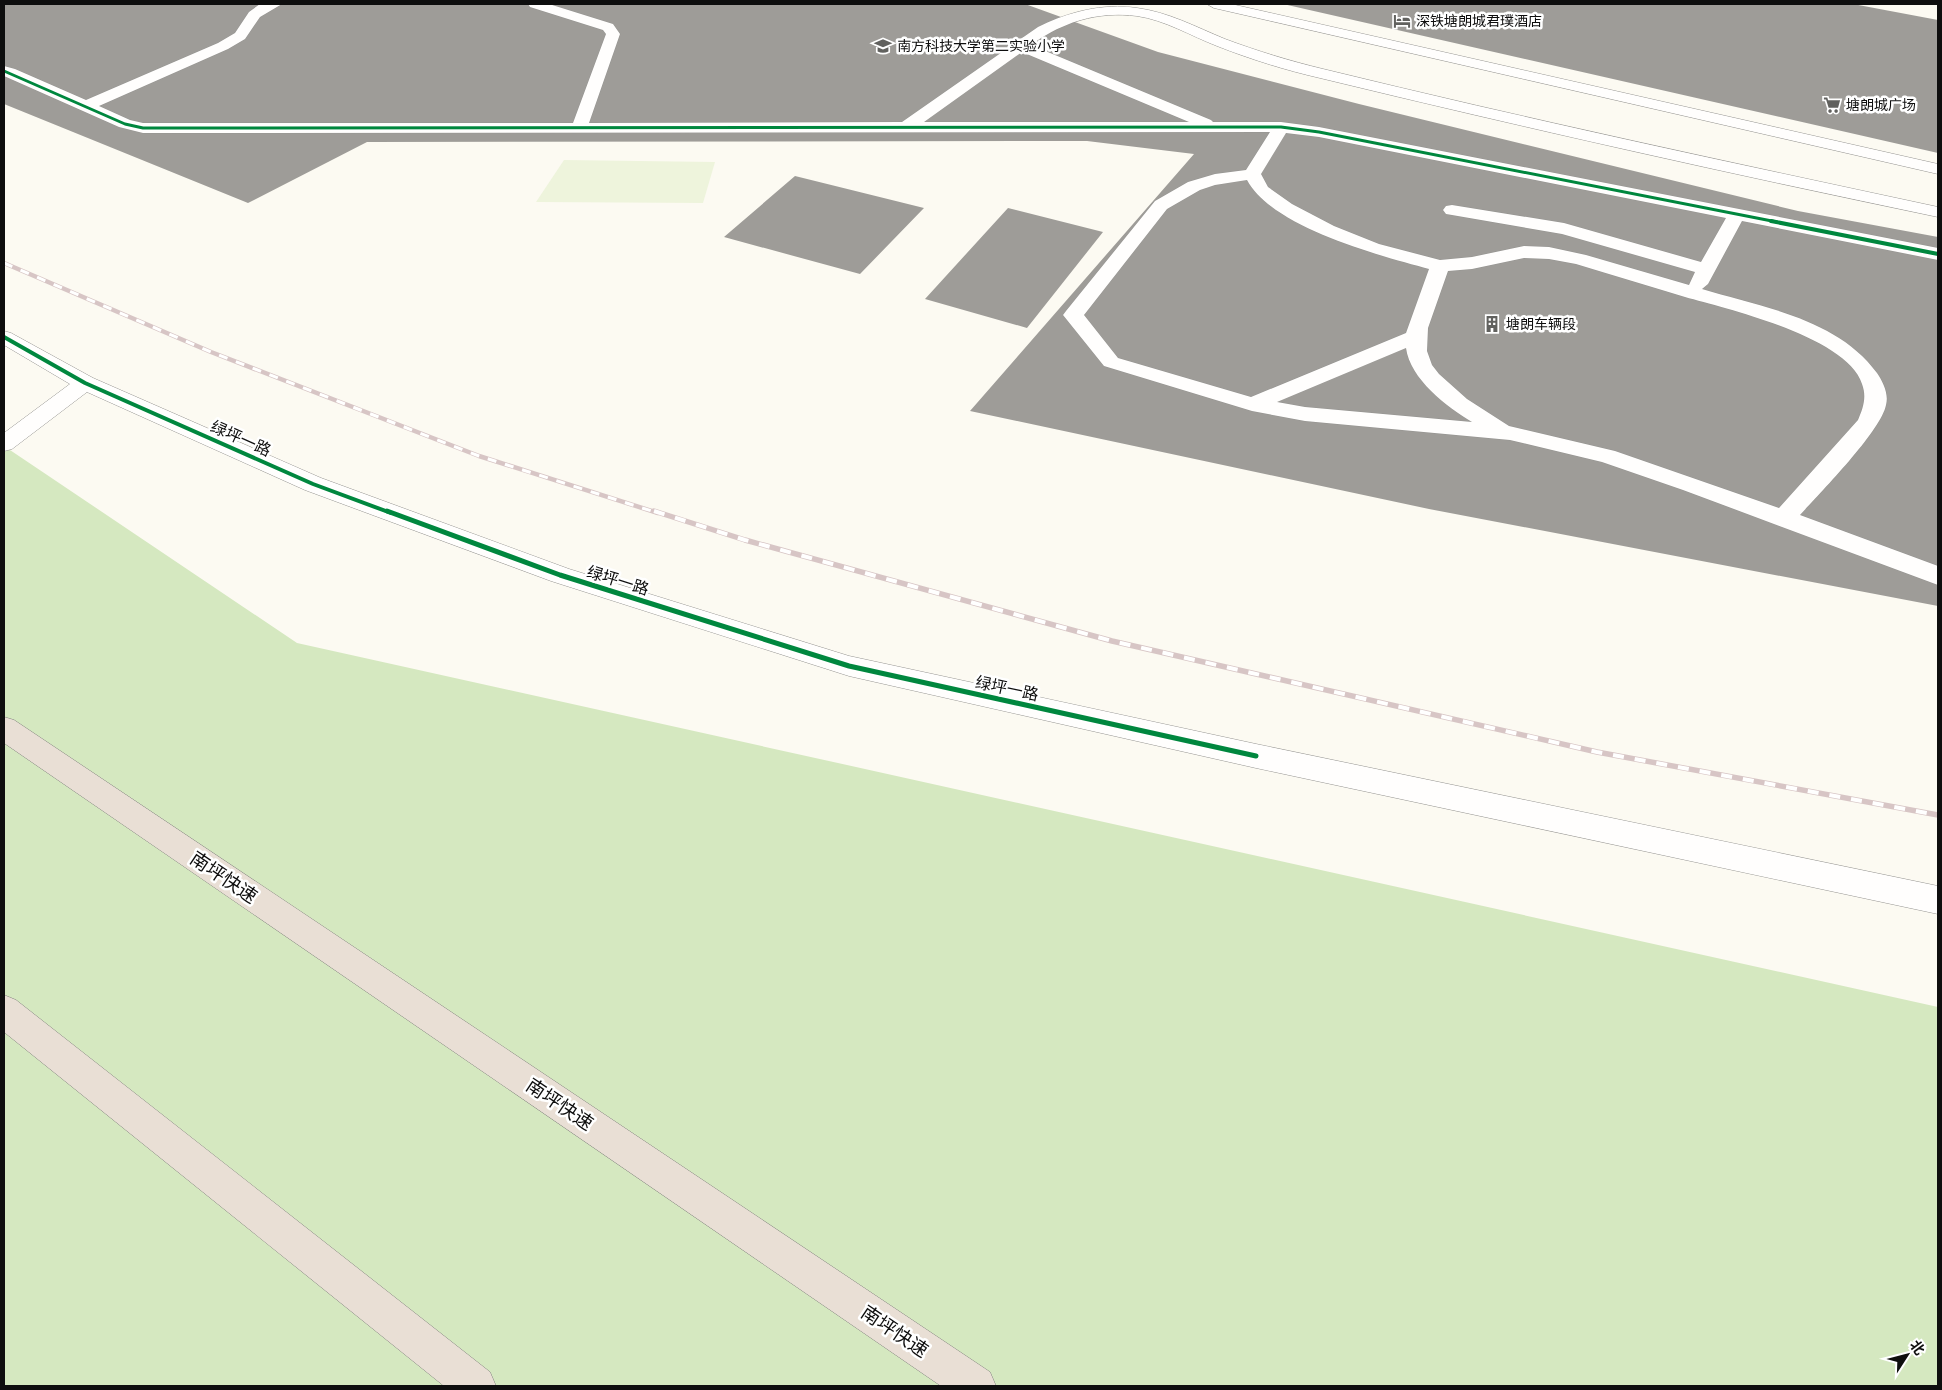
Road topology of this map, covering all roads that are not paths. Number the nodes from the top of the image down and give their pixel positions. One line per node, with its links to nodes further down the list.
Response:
1 (275, 4): 6 (street)
2 (534, 4): 9 (street)
3 (1214, 4): 11 (street)
4 (1020, 46): 7 (street); 10 (street); 14 (street)
5 (4, 71): 6 (street)
6 (86, 106): 9 (street)
7 (1217, 127): 8 (street); 10 (street)
8 (1281, 127): 12 (street); 15 (street)
9 (579, 128): 10 (street)
10 (905, 128)
11 (1938, 169)
12 (1252, 174): 17 (street); 23 (street)
13 (1452, 210): 18 (street)
14 (1938, 212)
15 (1736, 215): 16 (street); 18 (street)
16 (1938, 254)
17 (1440, 266): 19 (street); 21 (street)
18 (1706, 269): 19 (street)
19 (1693, 292): 26 (street)
20 (4, 337): 22 (street, 绿坪一路)
21 (1416, 337): 23 (street); 24 (street)
22 (85, 383): 25 (street); 29 (street, 绿坪一路)
23 (1252, 404): 24 (street)
24 (1510, 433): 26 (street)
25 (4, 444)
26 (1782, 519): 27 (street)
27 (1938, 576)
28 (4, 728): 32 (highway, 南坪快速)
29 (1938, 900)
30 (4, 1011): 31 (highway)
31 (476, 1386)
32 (976, 1386)

